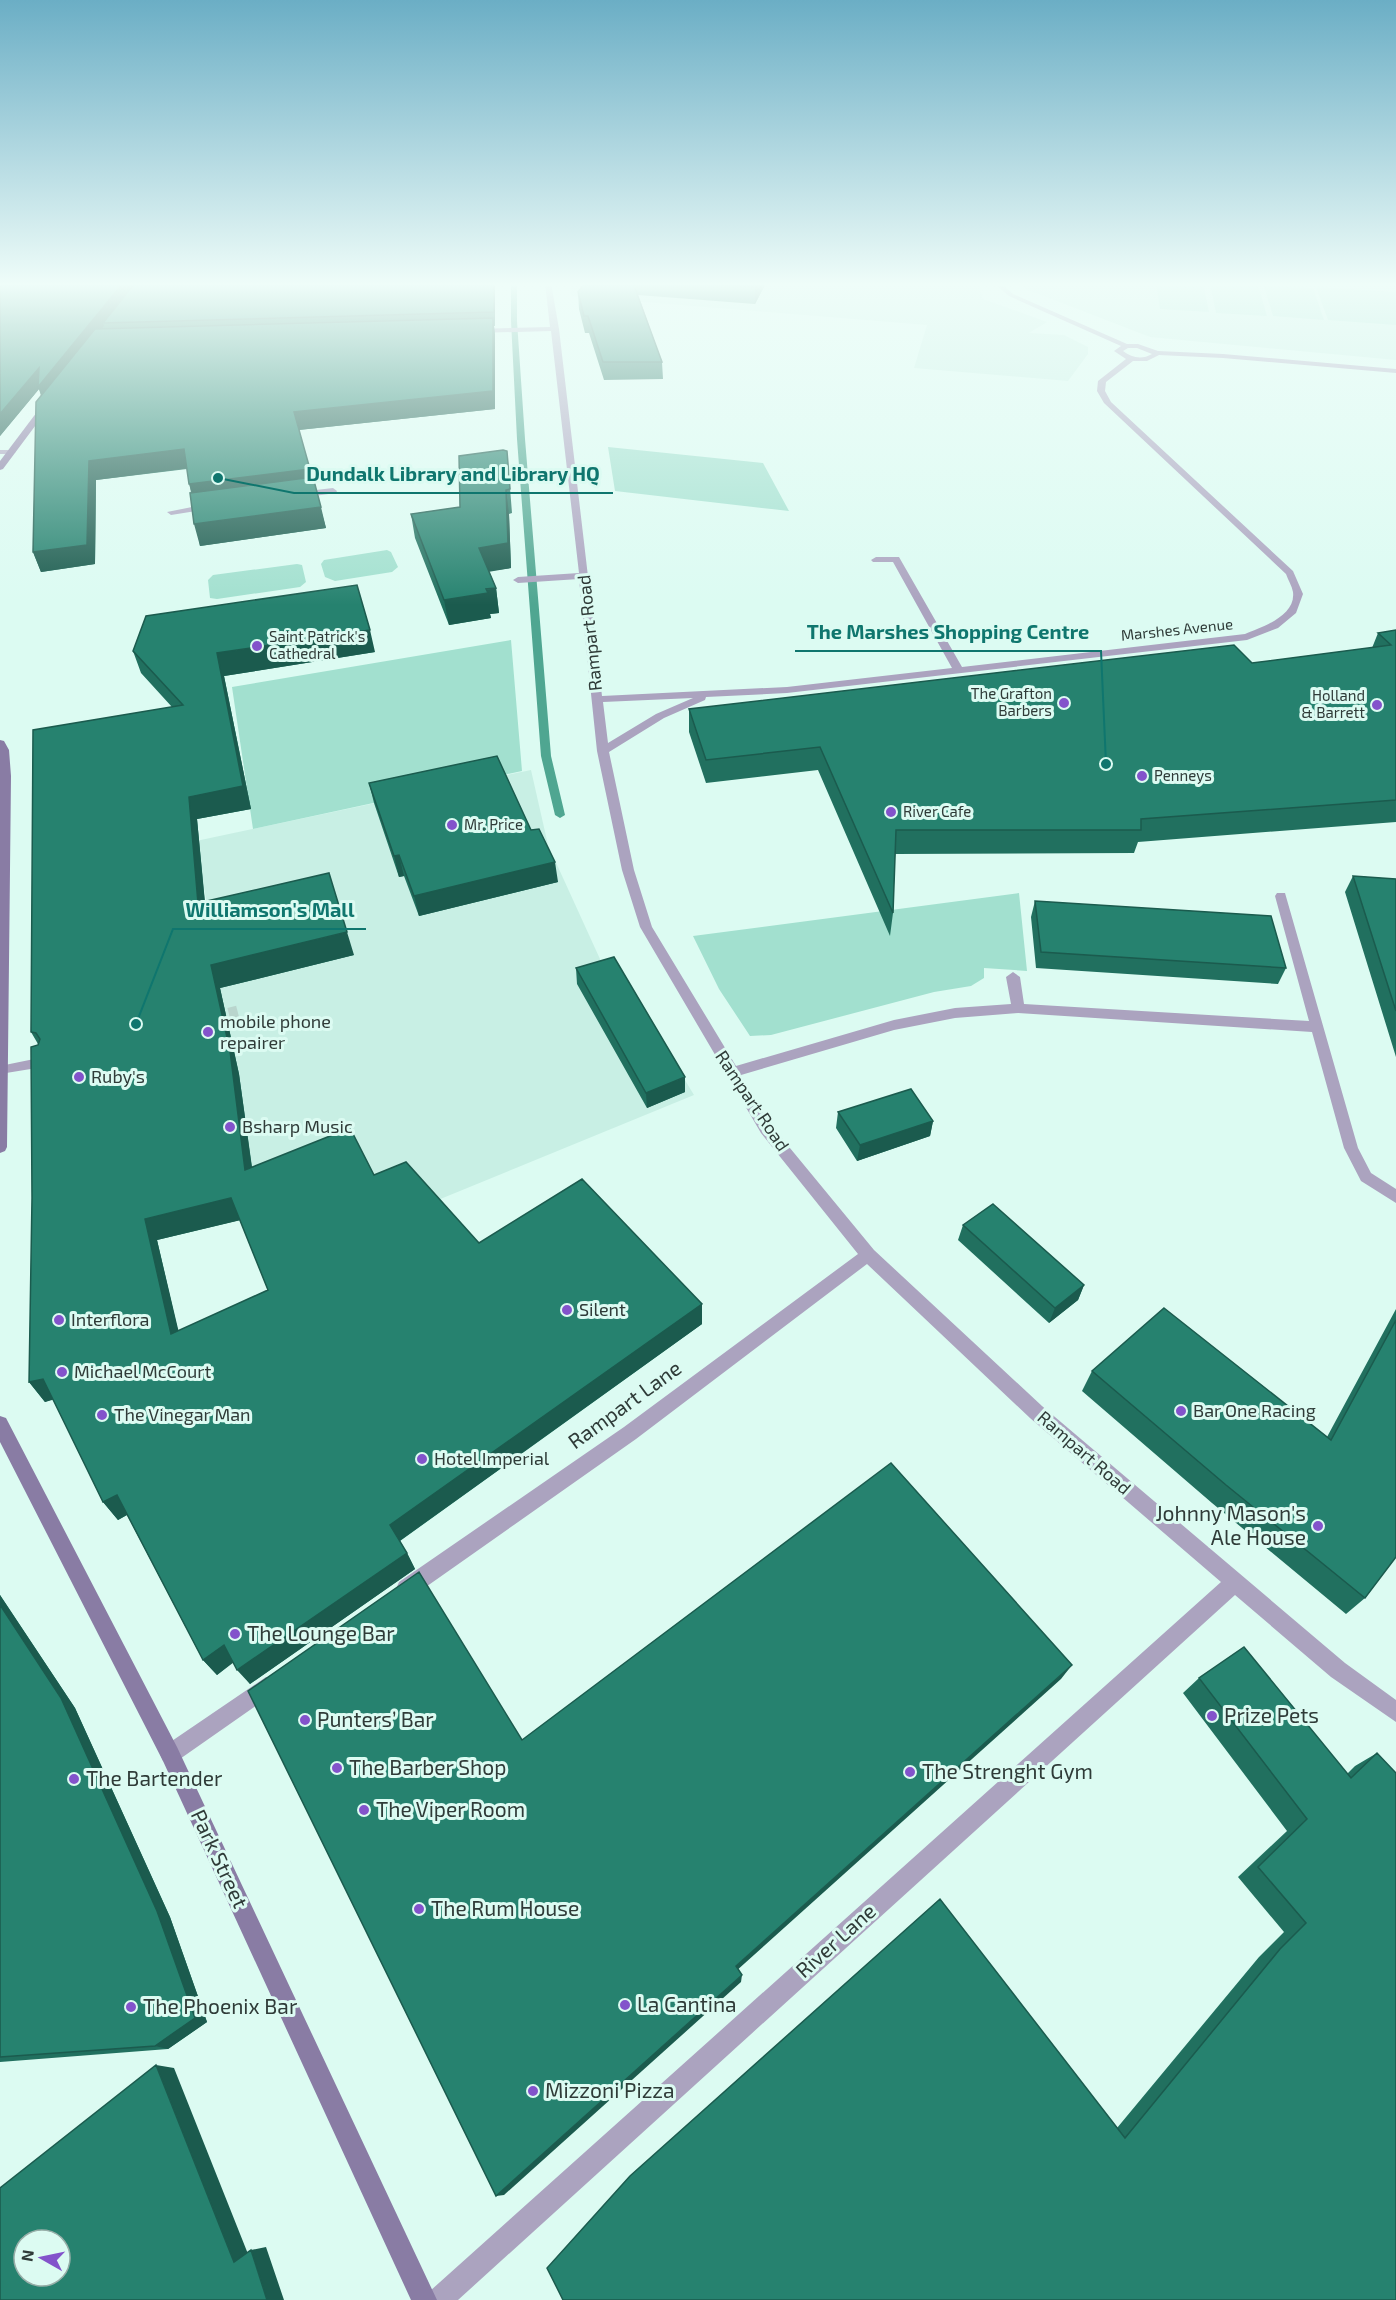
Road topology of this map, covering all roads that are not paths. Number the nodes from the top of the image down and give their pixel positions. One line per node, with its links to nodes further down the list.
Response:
1 (562, 390): 12 (street, Rampart Road)
2 (1101, 390): 14 (street, Marshes Avenue)
3 (54, 396): 5 (main road)
4 (0, 452): 5 (street)
5 (12, 452): 6 (main road)
6 (0, 467)
7 (333, 491): 8 (street)
8 (287, 497)
9 (217, 506): 10 (street)
10 (171, 512)
11 (876, 560): 14 (street)
12 (584, 576): 13 (street); 16 (street, Rampart Road)
13 (518, 580)
14 (958, 669): 15 (street, Marshes Avenue)
15 (709, 695): 16 (street, Marshes Avenue); 18 (street, Marshes Avenue)
16 (596, 699): 18 (street, Rampart Road)
17 (0, 743): 24 (main road)
18 (603, 751): 25 (street, Rampart Road)
19 (1281, 896): 22 (street)
20 (1013, 977): 21 (street)
21 (1018, 1008): 22 (street); 25 (street)
22 (1318, 1028): 27 (street)
23 (44, 1062): 24 (street)
24 (3, 1070): 26 (main road)
25 (731, 1073): 28 (street, Rampart Road)
26 (0, 1147)
27 (1396, 1197)
28 (868, 1255): 30 (street, Rampart Road); 31 (street, Rampart Lane)
29 (0, 1424): 34 (main road, Park Street)
30 (1234, 1583): 33 (street, Rampart Road); 36 (street, River Lane)
31 (395, 1596)
32 (278, 1678): 34 (street)
33 (1396, 1712)
34 (170, 1754): 35 (main road, Park Street)
35 (424, 2300)
36 (439, 2300)

